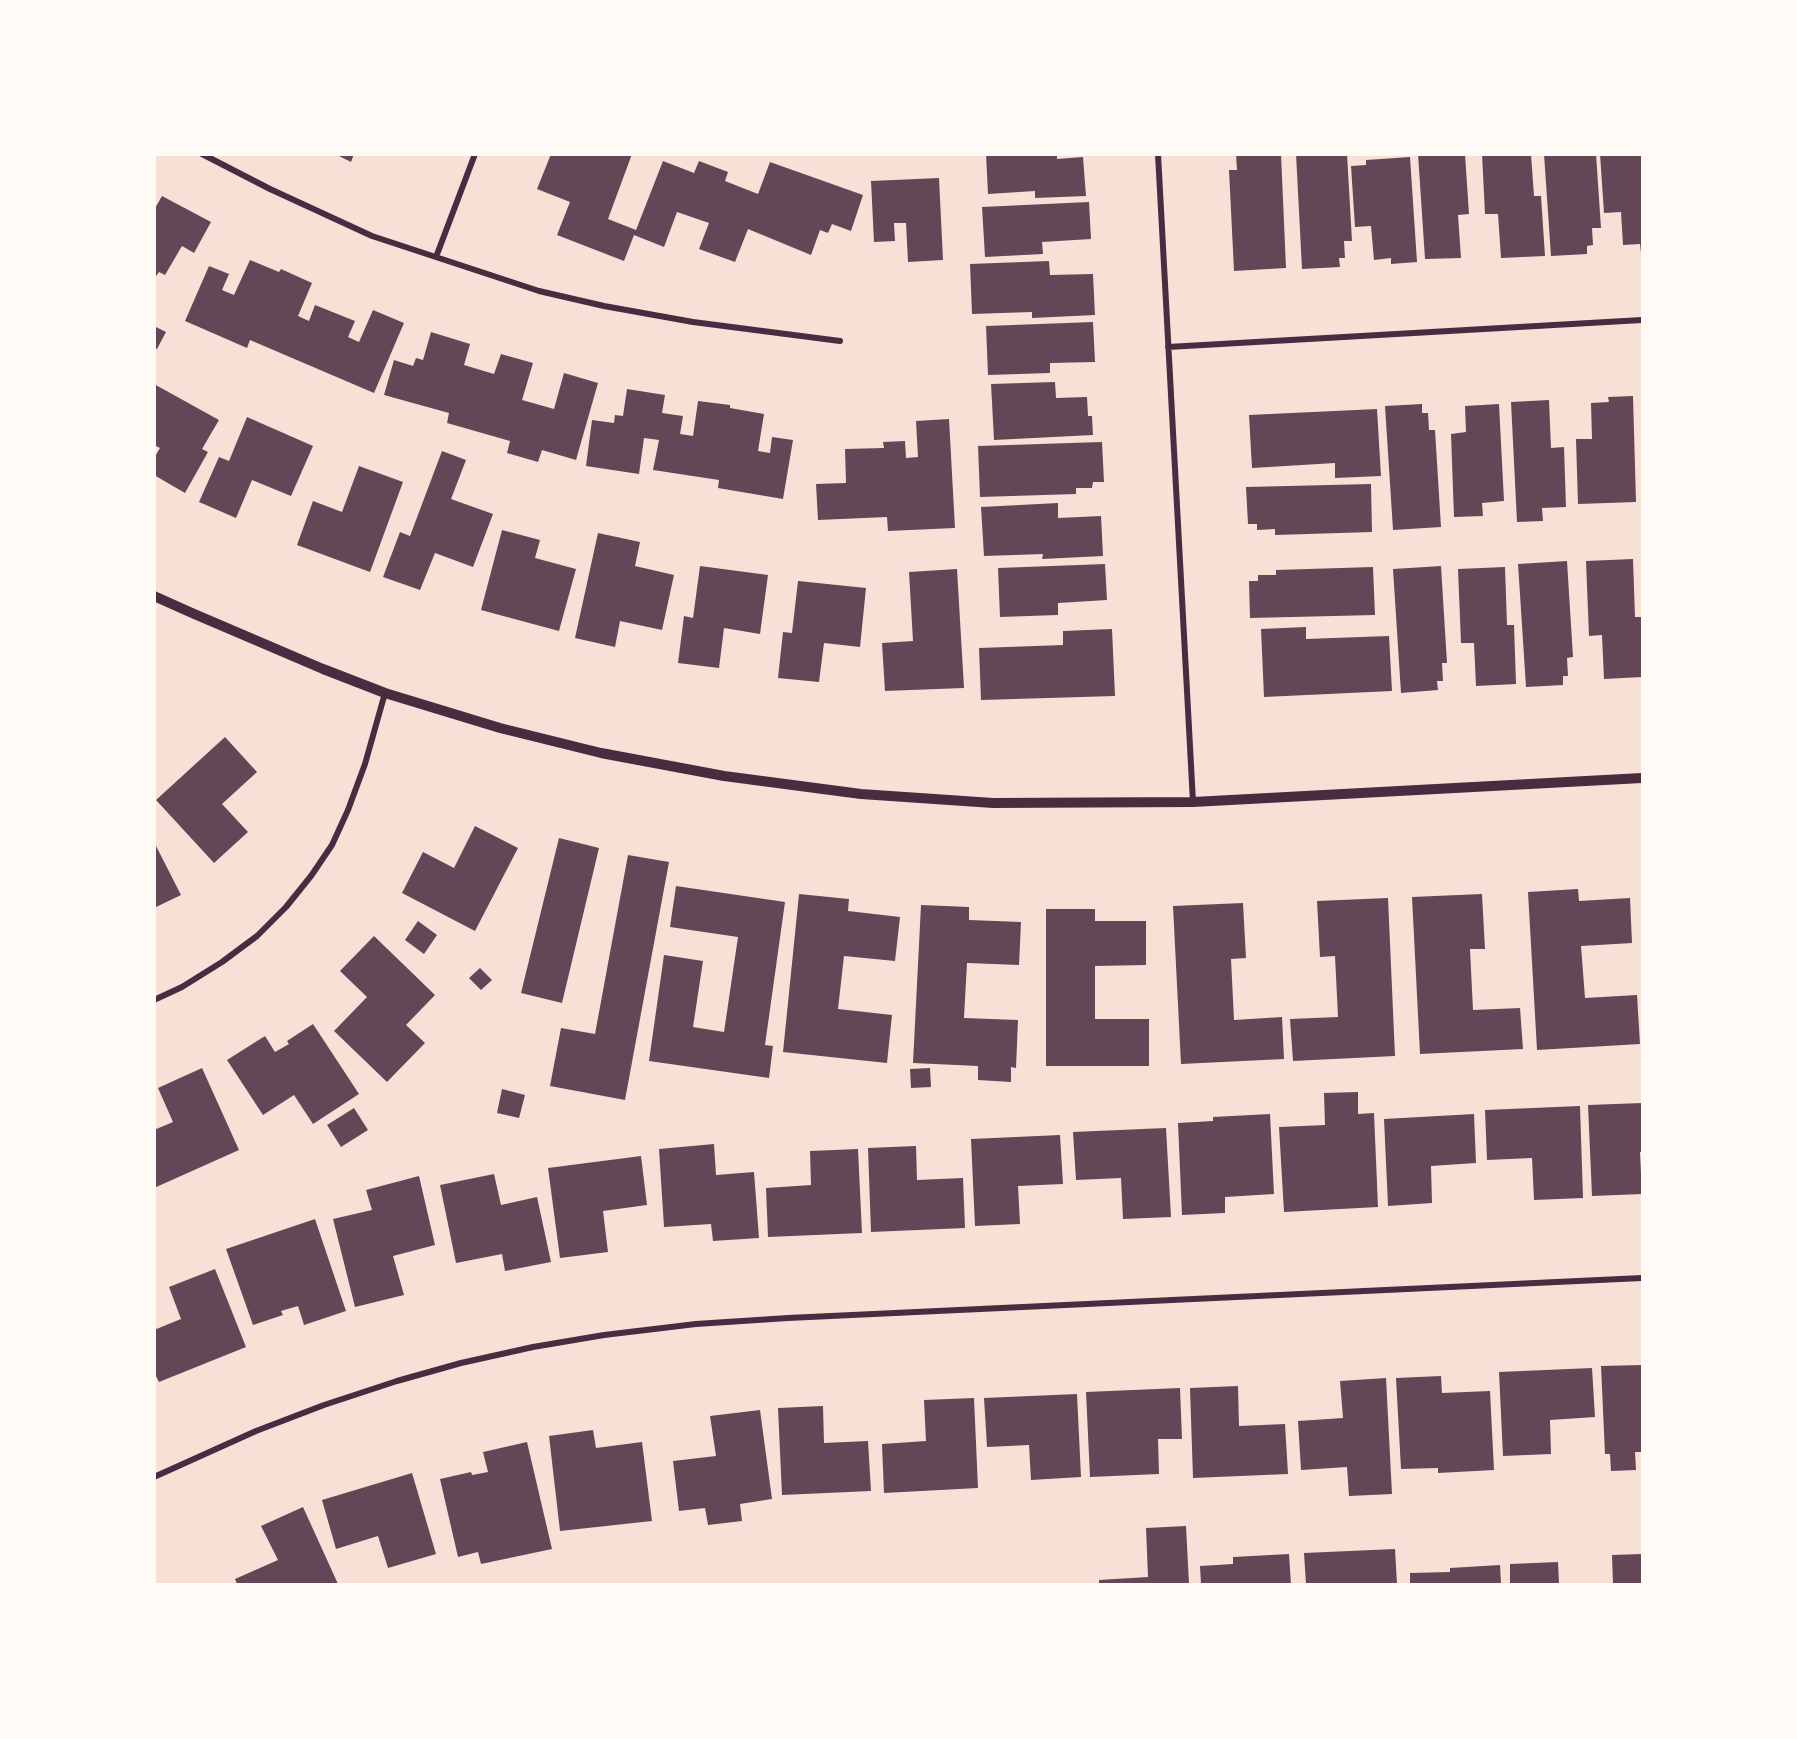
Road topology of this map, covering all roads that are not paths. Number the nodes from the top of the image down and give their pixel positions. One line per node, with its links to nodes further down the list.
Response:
1 (202, 154): 4 (street)
2 (476, 154): 4 (street)
3 (1158, 154): 7 (street)
4 (436, 257): 6 (street)
5 (1642, 320): 7 (street)
6 (840, 341)
7 (1168, 347): 11 (street)
8 (154, 596): 9 (street)
9 (385, 693): 11 (street); 12 (street)
10 (1642, 778): 11 (street)
11 (1193, 802)
12 (154, 1000)
13 (1642, 1278): 14 (street)
14 (154, 1478)

